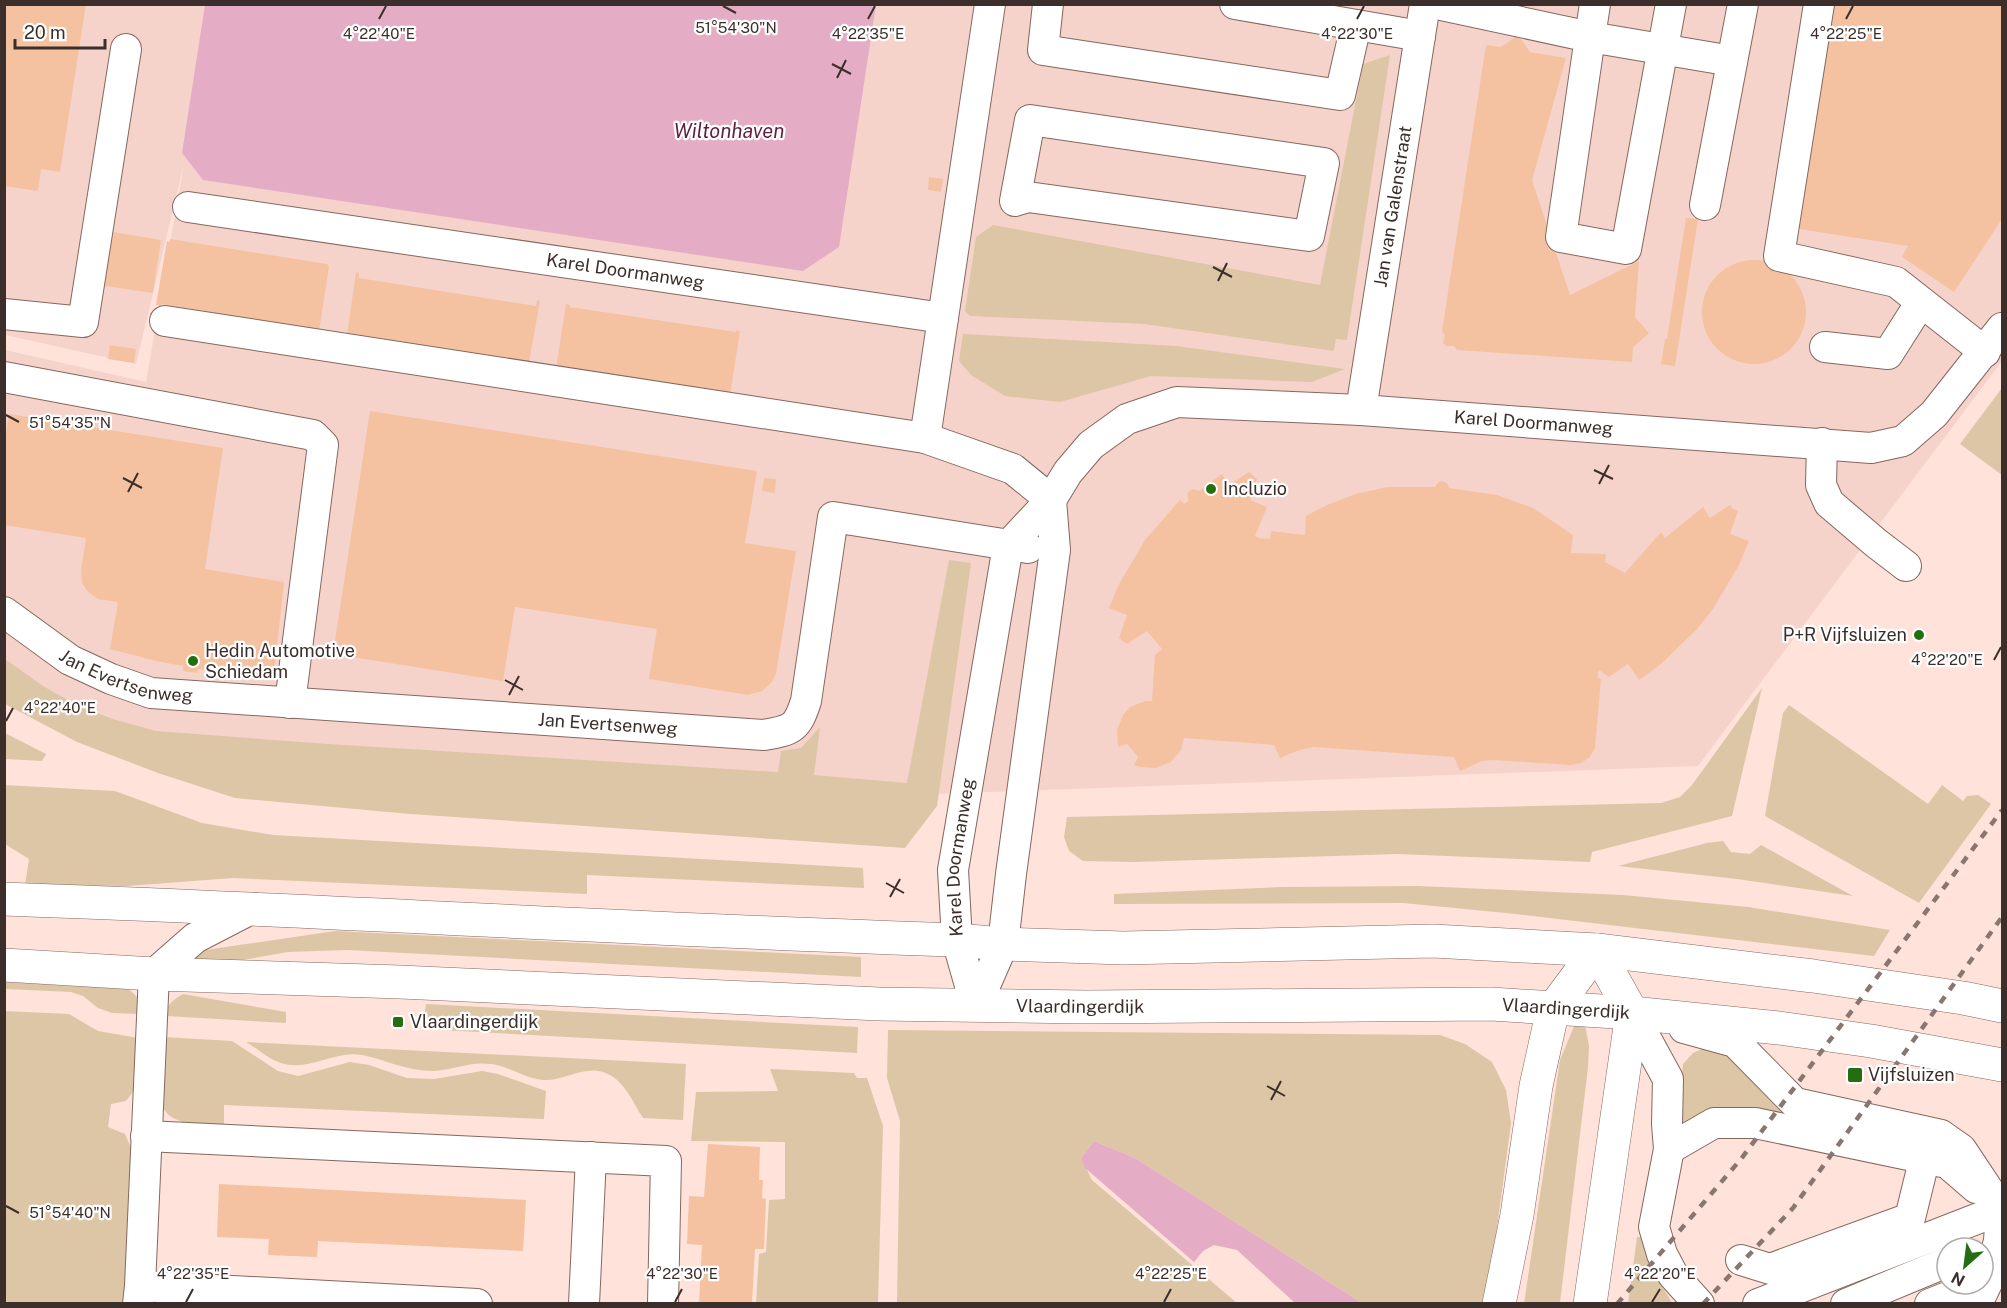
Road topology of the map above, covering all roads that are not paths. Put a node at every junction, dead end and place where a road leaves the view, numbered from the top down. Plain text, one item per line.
1 (990, 4) edge
2 (1048, 4) edge
3 (1235, 4) edge
4 (1425, 4) edge
5 (1437, 4) edge
6 (1595, 4) edge
7 (1671, 4) edge
8 (1743, 4) edge
9 (1819, 4) edge
10 (1356, 25) junction
11 (1420, 36) junction
12 (1590, 37) junction
13 (126, 49) dead end
14 (1662, 49) junction
15 (1732, 61) junction
16 (1015, 201) joint
17 (1705, 205) dead end
18 (188, 207) dead end
19 (1922, 302) junction
20 (4, 314) edge
21 (943, 318) junction
22 (165, 321) dead end
23 (2002, 328) edge
24 (1825, 347) dead end
25 (1985, 352) junction
26 (4, 377) edge
27 (1361, 410) junction
28 (926, 438) junction
29 (1822, 443) junction
30 (1051, 500) junction
31 (1008, 546) junction
32 (1055, 550) junction
33 (1906, 566) dead end
34 (4, 612) edge
35 (290, 703) junction
36 (4, 899) edge
37 (253, 908) junction
38 (957, 940) junction
39 (1003, 944) junction
40 (1597, 950) junction
41 (4, 964) edge
42 (154, 974) junction
43 (976, 1006) junction
44 (2002, 1006) edge
45 (1553, 1009) junction
46 (1632, 1013) junction
47 (2002, 1065) edge
48 (146, 1136) junction
49 (1669, 1149) junction
50 (591, 1157) junction
51 (1923, 1165) dead end
52 (2002, 1209) edge
53 (1993, 1236) edge
54 (1741, 1260) dead end
55 (1935, 1267) edge
56 (139, 1295) edge
57 (1956, 1296) edge
58 (410, 1301) edge
59 (477, 1304) edge
60 (584, 1304) edge
61 (663, 1304) edge
62 (1499, 1304) edge
63 (1590, 1304) edge
64 (1699, 1304) edge
65 (1758, 1304) edge
66 (1846, 1304) edge
67 (1930, 1304) edge

1 - 21 street
2 - 10 street
3 - 10 street
4 - 11 street, Jan van Galenstraat
5 - 12 street
6 - 12 street
7 - 14 street
8 - 15 street
9 - 19 street
10 - 11 street
11 - 27 street, Jan van Galenstraat
12 - 14 street
12 - 14 street
13 - 20 street
14 - 15 street
15 - 17 street
16 - 16 street
18 - 21 street, Karel Doormanweg
19 - 24 street
19 - 25 street
21 - 28 street
22 - 28 street
23 - 25 street, Karel Doormanweg
25 - 29 street, Karel Doormanweg
26 - 35 street
27 - 29 street, Karel Doormanweg
27 - 30 street, Karel Doormanweg
28 - 30 street
29 - 33 street
30 - 31 street, Karel Doormanweg
30 - 32 street
31 - 32 street, Jan Evertsenweg
31 - 35 street, Jan Evertsenweg
31 - 38 street, Karel Doormanweg
32 - 39 street
34 - 35 street, Jan Evertsenweg
36 - 37 main road
37 - 38 main road
37 - 42 street
38 - 39 main road
38 - 43 street, Karel Doormanweg
39 - 40 main road
39 - 43 street
40 - 44 main road
40 - 45 main road
40 - 46 main road
41 - 42 main road, Vlaardingerdijk
42 - 43 main road, Vlaardingerdijk
42 - 48 street
43 - 45 main road, Vlaardingerdijk
45 - 46 main road, Vlaardingerdijk
45 - 62 main road
46 - 47 main road, Vlaardingerdijk
46 - 49 street
46 - 52 street
46 - 63 main road
48 - 50 street
48 - 56 street
49 - 52 street
49 - 64 street
50 - 60 street
50 - 61 street
51 - 54 street
52 - 53 street
52 - 65 street
55 - 66 street
56 - 58 street
57 - 67 street
58 - 59 street

